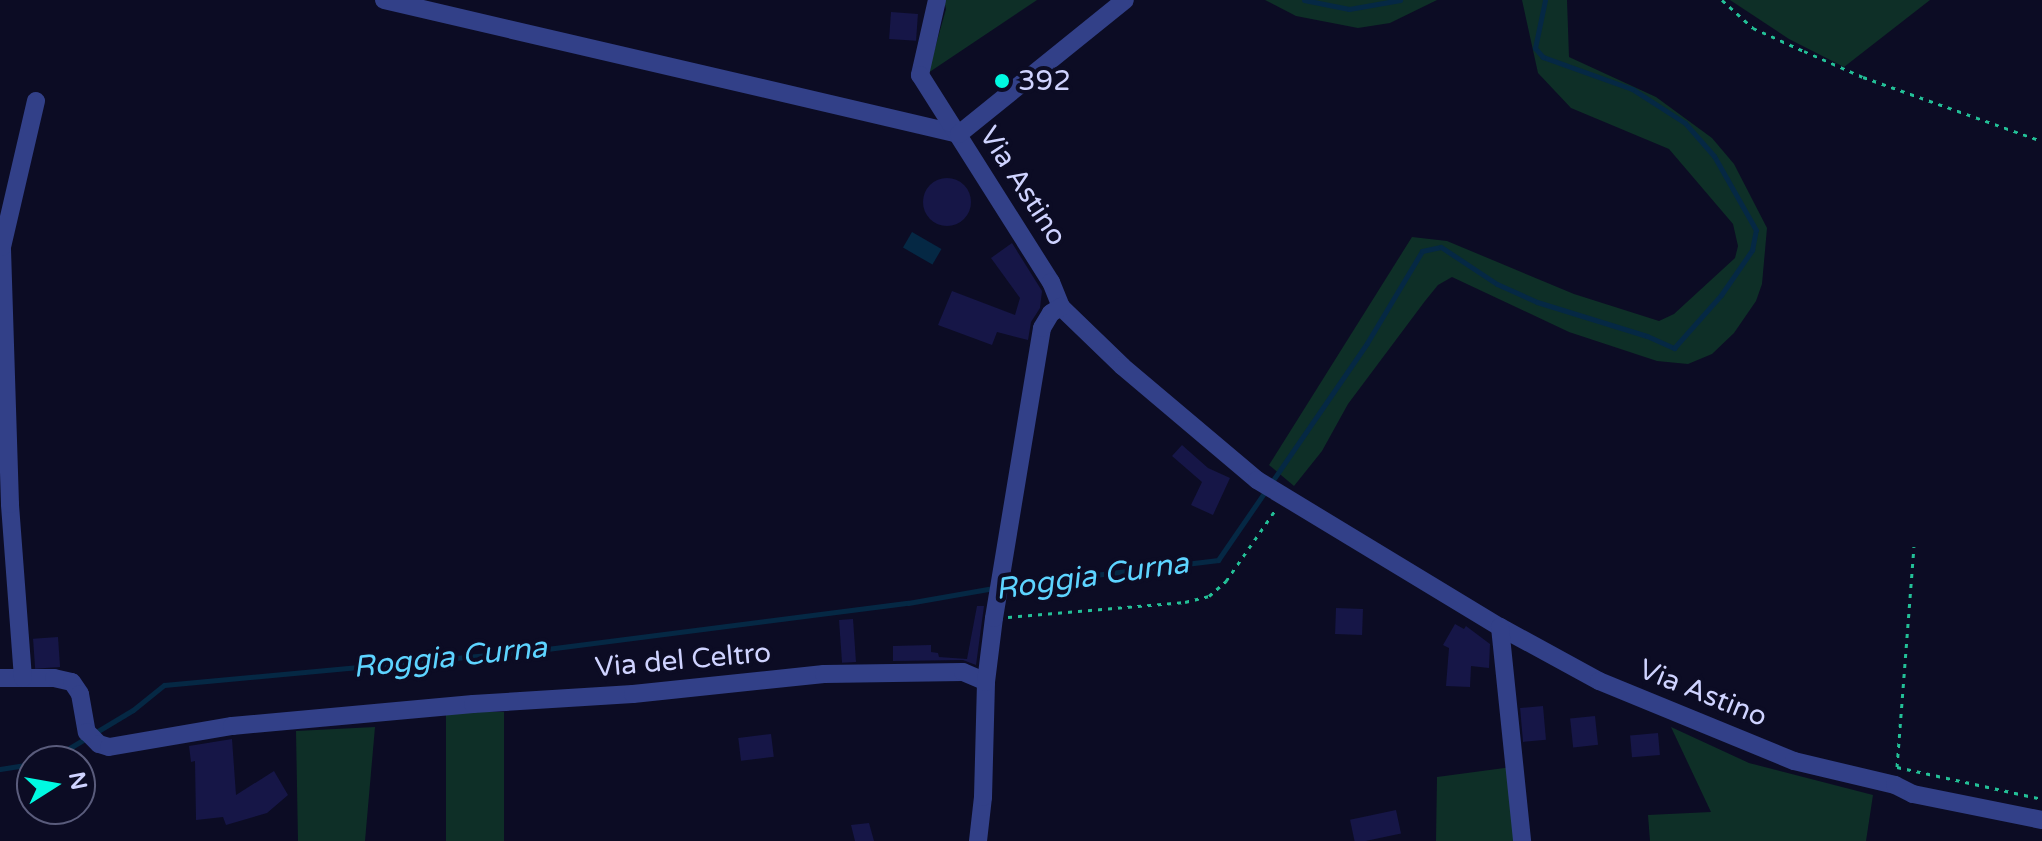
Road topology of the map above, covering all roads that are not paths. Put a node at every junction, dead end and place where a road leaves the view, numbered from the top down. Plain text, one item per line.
1 (384, 0) edge
2 (937, 0) edge
3 (1125, 0) edge
4 (36, 101) dead end
5 (959, 134) junction
6 (5, 209) edge
7 (1061, 307) junction
8 (4, 396) edge
9 (5, 504) edge
10 (1500, 627) junction
11 (0, 678) edge
12 (23, 678) junction
13 (986, 682) junction
14 (2042, 820) edge
15 (978, 841) edge
16 (1522, 841) edge

1 - 5 street, Via Astino
2 - 5 street
3 - 5 street
4 - 6 street
5 - 7 street, Via Astino
6 - 8 street
7 - 10 street, Via Astino
7 - 13 street
8 - 9 street
9 - 12 street
10 - 14 street, Via Astino
10 - 16 street
11 - 12 street, Via del Celtro
12 - 13 street, Via del Celtro
13 - 15 street

